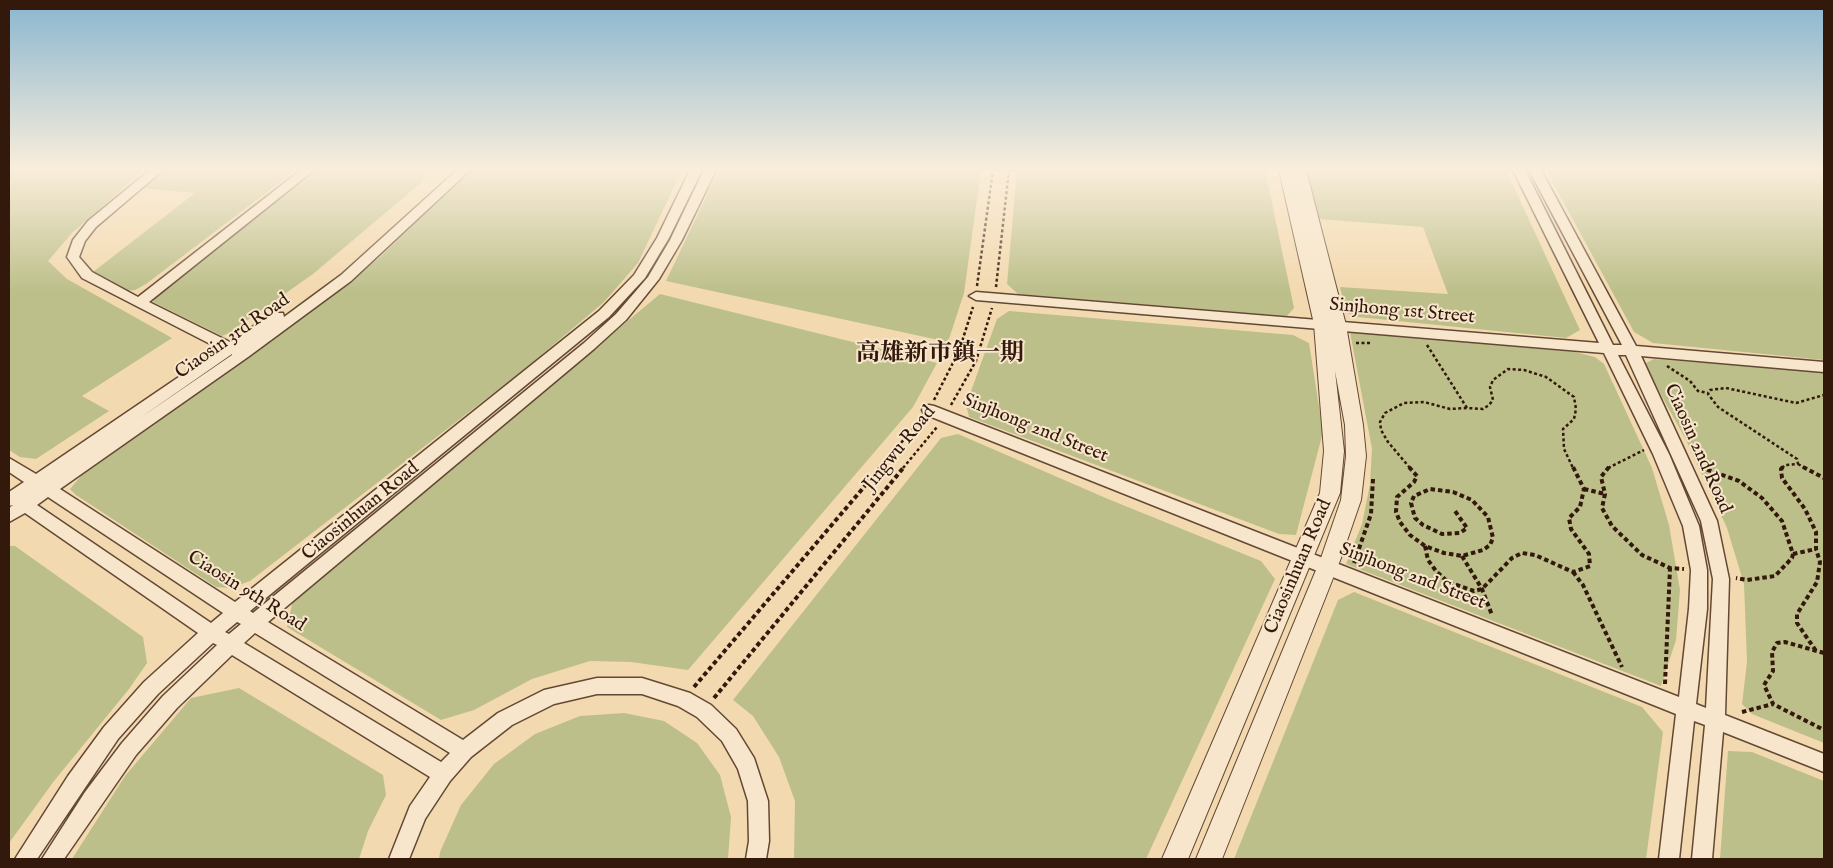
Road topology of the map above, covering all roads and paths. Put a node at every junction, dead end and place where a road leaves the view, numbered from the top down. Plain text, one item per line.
1 (108, 211) edge
2 (256, 211) edge
3 (409, 211) edge
4 (420, 211) edge
5 (676, 211) edge
6 (690, 211) edge
7 (988, 211) edge
8 (1005, 211) edge
9 (1297, 211) edge
10 (1307, 211) edge
11 (1539, 211) edge
12 (1559, 211) edge
13 (976, 296) junction
14 (995, 298) junction
15 (140, 302) junction
16 (1330, 325) junction
17 (1418, 338) junction
18 (1374, 343) dead end
19 (1427, 345) junction
20 (1437, 346) dead end
21 (1608, 348) junction
22 (1637, 350) junction
23 (238, 351) junction
24 (1358, 352) dead end
25 (1824, 367) edge
26 (1708, 394) junction
27 (1824, 395) edge
28 (1467, 408) junction
29 (929, 410) junction
30 (946, 416) junction
31 (1659, 449) junction
32 (9, 464) edge
33 (1683, 464) junction
34 (1798, 464) junction
35 (1374, 471) dead end
36 (1824, 478) edge
37 (42, 485) junction
38 (1584, 489) junction
39 (1605, 494) junction
40 (14, 499) edge
41 (1455, 511) dead end
42 (9, 516) edge
43 (1424, 546) junction
44 (1816, 549) junction
45 (1793, 554) junction
46 (1462, 556) junction
47 (1304, 557) junction
48 (1327, 567) junction
49 (1362, 568) dead end
50 (1670, 568) junction
51 (1699, 570) junction
52 (1573, 572) junction
53 (1721, 576) junction
54 (1482, 589) junction
55 (236, 612) junction
56 (1486, 618) dead end
57 (254, 623) junction
58 (212, 633) junction
59 (230, 644) junction
60 (1816, 651) junction
61 (1824, 653) edge
62 (1614, 666) dead end
63 (1658, 681) dead end
64 (694, 687) dead end
65 (714, 699) dead end
66 (1773, 704) junction
67 (1687, 709) junction
68 (1716, 720) junction
69 (1824, 730) edge
70 (464, 751) junction
71 (1824, 762) edge
72 (443, 774) junction
73 (26, 859) edge
74 (52, 859) edge
75 (399, 859) edge
76 (756, 859) edge
77 (1175, 859) edge
78 (1209, 859) edge
79 (1669, 859) edge
80 (1702, 859) edge

1 - 15 street
2 - 15 street
3 - 23 street, Ciaosin 3rd Road
4 - 23 street, Ciaosin 3rd Road
5 - 55 street, Ciaosinhuan Road
6 - 57 street, Ciaosinhuan Road
7 - 13 path, Jingwu Road
8 - 14 path, Jingwu Road
9 - 16 street, Ciaosinhuan Road
10 - 16 street, Ciaosinhuan Road
11 - 21 street, Ciaosin 2nd Road
12 - 22 street, Ciaosin 2nd Road
13 - 14 street, Sinjhong 1st Street
13 - 29 path, Jingwu Road
14 - 16 street, Sinjhong 1st Street
14 - 30 path, Jingwu Road
15 - 23 street
16 - 17 street, Sinjhong 1st Street
16 - 47 street, Ciaosinhuan Road
16 - 48 street, Ciaosinhuan Road
17 - 19 path
17 - 19 path
17 - 21 street, Sinjhong 1st Street
18 - 24 path
19 - 20 path
19 - 28 path
21 - 22 street, Sinjhong 1st Street
21 - 31 street, Ciaosin 2nd Road
22 - 25 street, Sinjhong 1st Street
22 - 26 path
22 - 33 street, Ciaosin 2nd Road
23 - 37 street, Ciaosin 3rd Road
26 - 27 path
26 - 34 path
28 - 38 path
28 - 43 path
29 - 30 street, Sinjhong 2nd Street
29 - 64 path, Jingwu Road
30 - 47 street, Sinjhong 2nd Street
30 - 65 path, Jingwu Road
31 - 39 path
31 - 51 street, Ciaosin 2nd Road
32 - 37 street, Ciaosin 9th Road
33 - 45 path
33 - 53 street, Ciaosin 2nd Road
34 - 36 path
34 - 44 path
35 - 49 path
37 - 40 street, Ciaosin 3rd Road
37 - 55 street, Ciaosin 9th Road
38 - 39 path
38 - 52 path
39 - 50 path
40 - 42 street, Ciaosin 3rd Road
40 - 58 street
41 - 46 path
43 - 46 path
43 - 54 path
44 - 45 path
44 - 60 path
45 - 53 path
46 - 54 path
47 - 48 street, Sinjhong 2nd Street
47 - 77 street, Ciaosinhuan Road
48 - 67 street, Sinjhong 2nd Street
48 - 78 street, Ciaosinhuan Road
50 - 51 path
50 - 63 path
51 - 67 street, Ciaosin 2nd Road
52 - 54 path
52 - 62 path
53 - 68 street, Ciaosin 2nd Road
54 - 56 path
55 - 57 street, Ciaosin 9th Road
55 - 58 street, Ciaosinhuan Road
57 - 59 street, Ciaosinhuan Road
57 - 70 street, Ciaosin 9th Road
58 - 59 street
58 - 73 street, Ciaosinhuan Road
59 - 72 street
59 - 74 street, Ciaosinhuan Road
60 - 61 path
60 - 66 path
66 - 68 path
66 - 69 path
67 - 68 street, Sinjhong 2nd Street
67 - 79 street, Ciaosin 2nd Road
68 - 71 street, Sinjhong 2nd Street
68 - 80 street, Ciaosin 2nd Road
70 - 72 street
70 - 76 street
72 - 75 street

